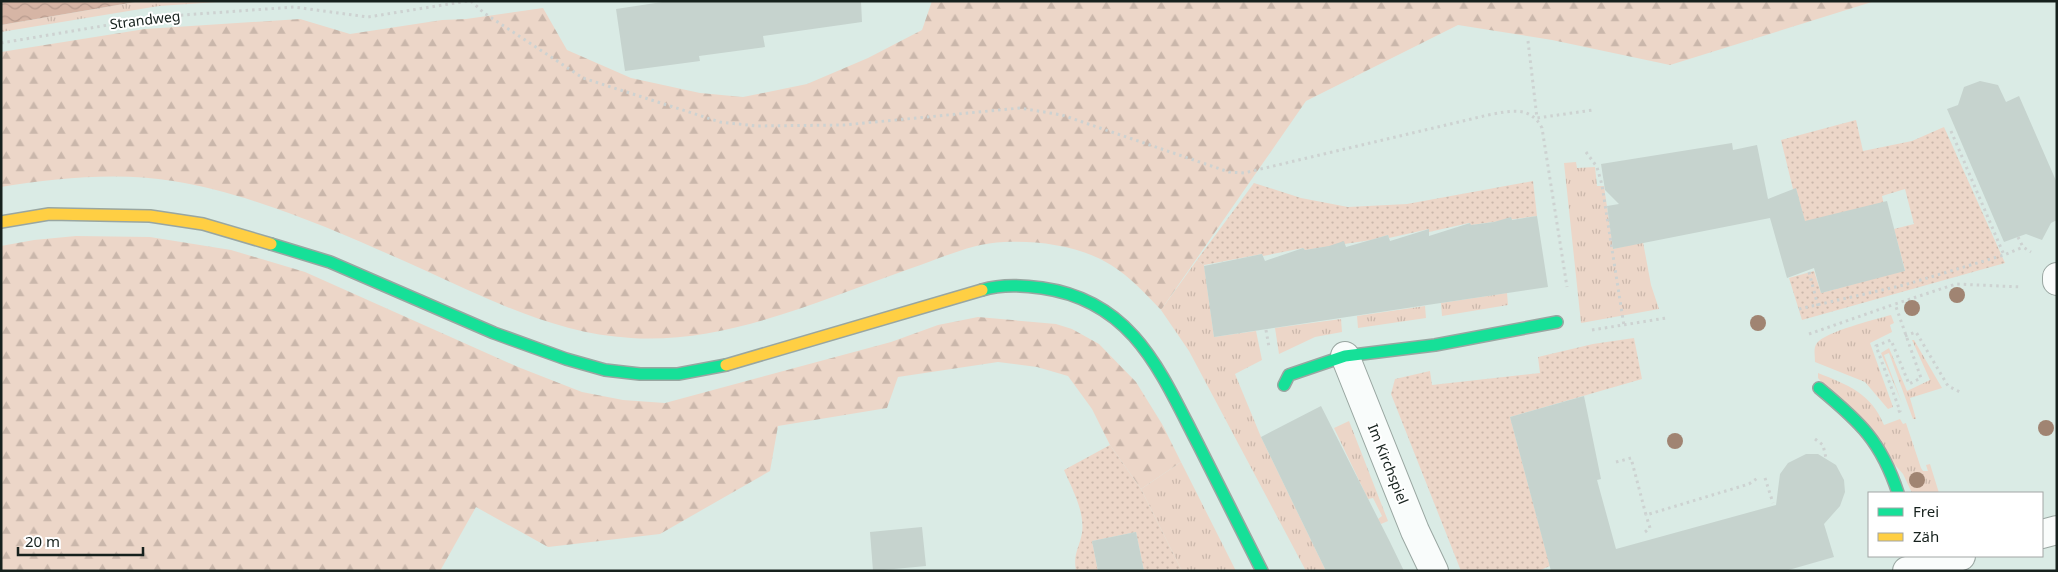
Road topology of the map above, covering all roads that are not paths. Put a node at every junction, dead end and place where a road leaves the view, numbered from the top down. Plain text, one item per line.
1 (1, 222) edge
2 (1557, 322) road end
3 (1345, 356) junction
4 (1284, 385) dead end
5 (1819, 388) dead end
6 (1898, 492) edge
7 (2057, 530) edge
8 (2043, 534) edge
9 (1956, 557) edge
10 (1914, 565) edge
11 (1262, 571) edge
12 (1434, 571) edge

1 - 11 main road
2 - 3 main road
3 - 4 main road
3 - 12 street, Im Kirchspiel
5 - 6 main road
7 - 8 street
9 - 10 street

